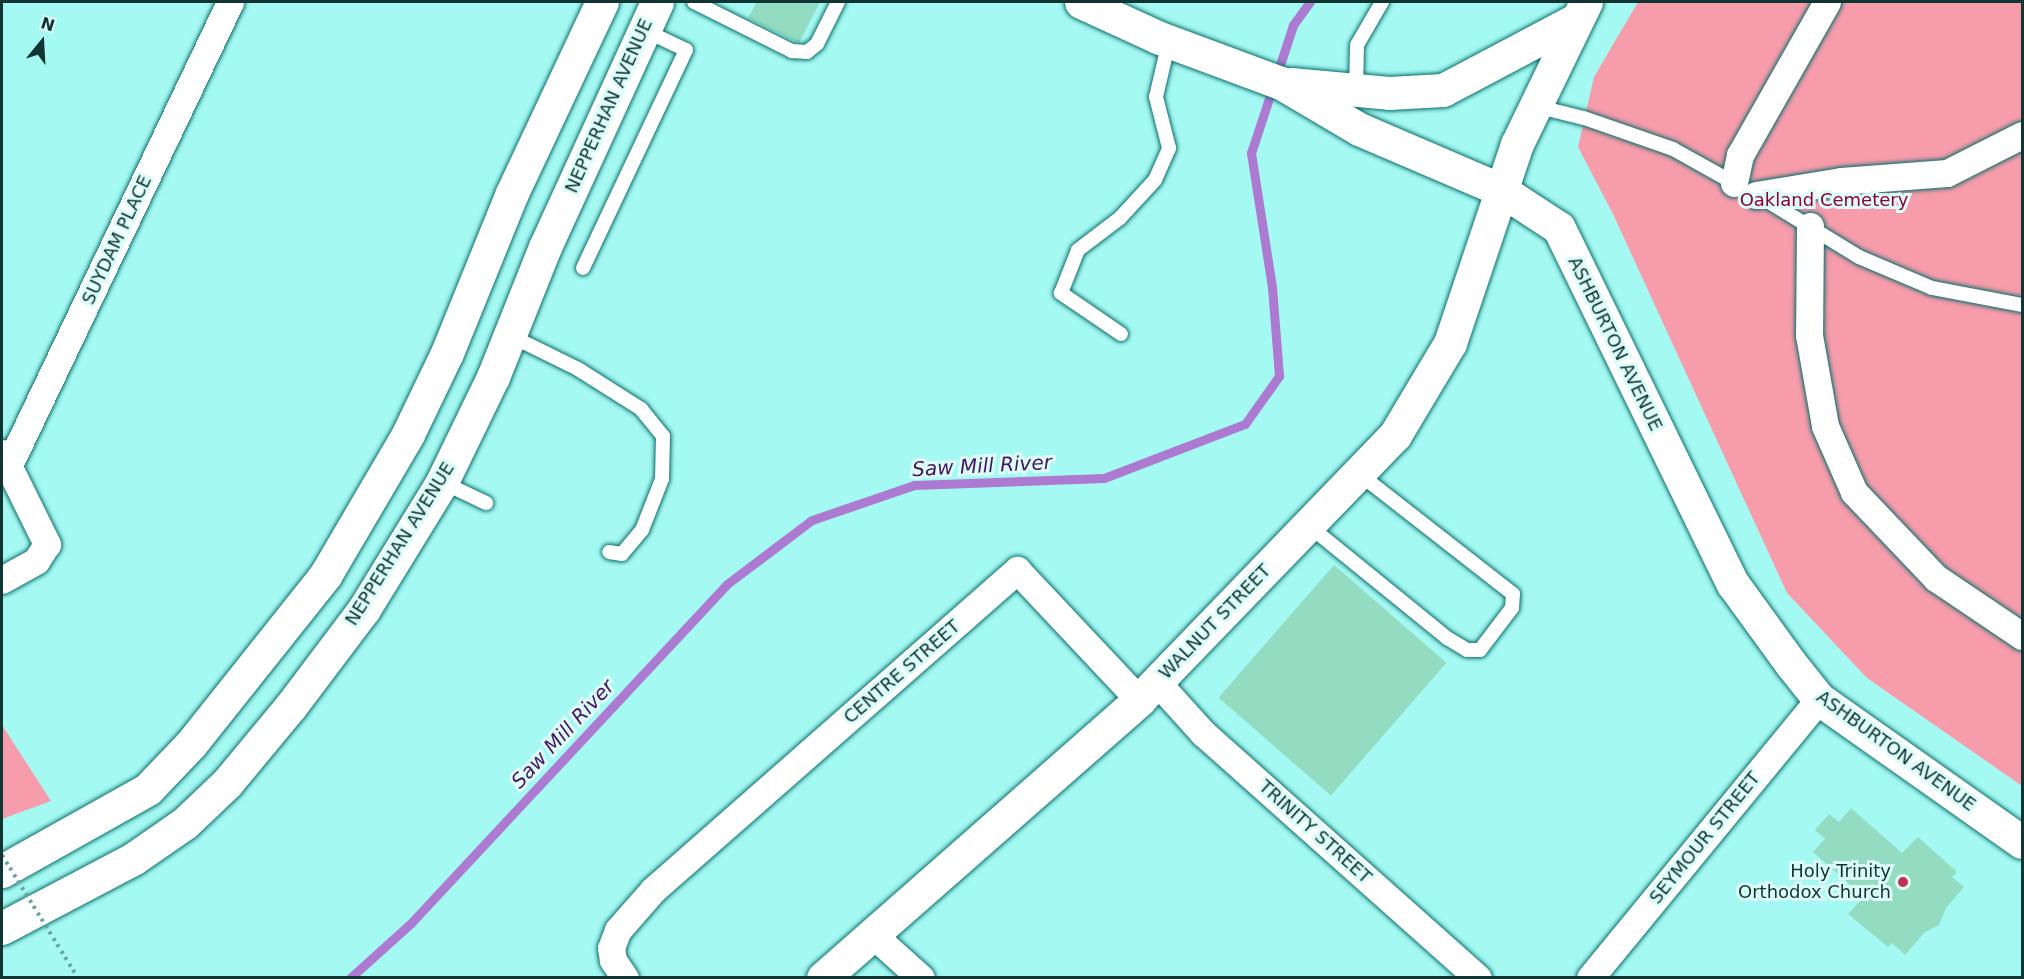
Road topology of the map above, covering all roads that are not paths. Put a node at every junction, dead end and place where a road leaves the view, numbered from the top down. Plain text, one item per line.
1 (230, 2) edge
2 (602, 2) edge
3 (694, 2) edge
4 (728, 2) edge
5 (838, 2) edge
6 (1382, 2) edge
7 (1827, 2) edge
8 (1100, 6) edge
9 (1578, 8) edge
10 (722, 15) junction
11 (650, 16) edge
12 (1169, 41) junction
13 (1281, 83) junction
14 (1356, 90) junction
15 (1535, 106) junction
16 (2022, 135) edge
17 (1745, 189) junction
18 (1502, 190) junction
19 (1810, 226) junction
20 (583, 268) dead end
21 (2022, 305) edge
22 (1121, 334) dead end
23 (510, 335) junction
24 (5, 459) edge
25 (1358, 473) junction
26 (442, 482) junction
27 (486, 502) dead end
28 (1308, 525) junction
29 (609, 552) dead end
30 (2, 580) edge
31 (2022, 636) edge
32 (1148, 691) junction
33 (1819, 699) junction
34 (2022, 842) edge
35 (2, 871) edge
36 (2, 928) edge
37 (872, 933) junction
38 (625, 978) edge
39 (824, 978) edge
40 (921, 978) edge
41 (1478, 978) edge
42 (1590, 978) edge

1 - 24 street, SUYDAM PLACE
2 - 35 main road
3 - 10 lane
4 - 10 lane
5 - 10 lane
6 - 14 lane
7 - 17 street
8 - 12 main road, ASHBURTON AVENUE
9 - 14 main road
9 - 15 main road, WALNUT STREET
11 - 20 lane
11 - 23 main road, NEPPERHAN AVENUE
12 - 13 main road, ASHBURTON AVENUE
12 - 22 lane
13 - 14 main road
13 - 18 main road, ASHBURTON AVENUE
15 - 17 lane
15 - 18 main road, WALNUT STREET
16 - 17 street
17 - 19 lane
18 - 25 main road, WALNUT STREET
18 - 33 main road, ASHBURTON AVENUE
19 - 21 lane
19 - 31 street
23 - 26 main road, NEPPERHAN AVENUE
23 - 29 lane
24 - 30 street
25 - 28 main road, WALNUT STREET
25 - 28 lane
26 - 27 lane
26 - 36 main road, NEPPERHAN AVENUE
28 - 32 main road, WALNUT STREET
32 - 37 main road, WALNUT STREET
32 - 38 street, CENTRE STREET
32 - 41 street, TRINITY STREET
33 - 34 main road, ASHBURTON AVENUE
33 - 42 street, SEYMOUR STREET
37 - 39 main road, WALNUT STREET
37 - 40 street

